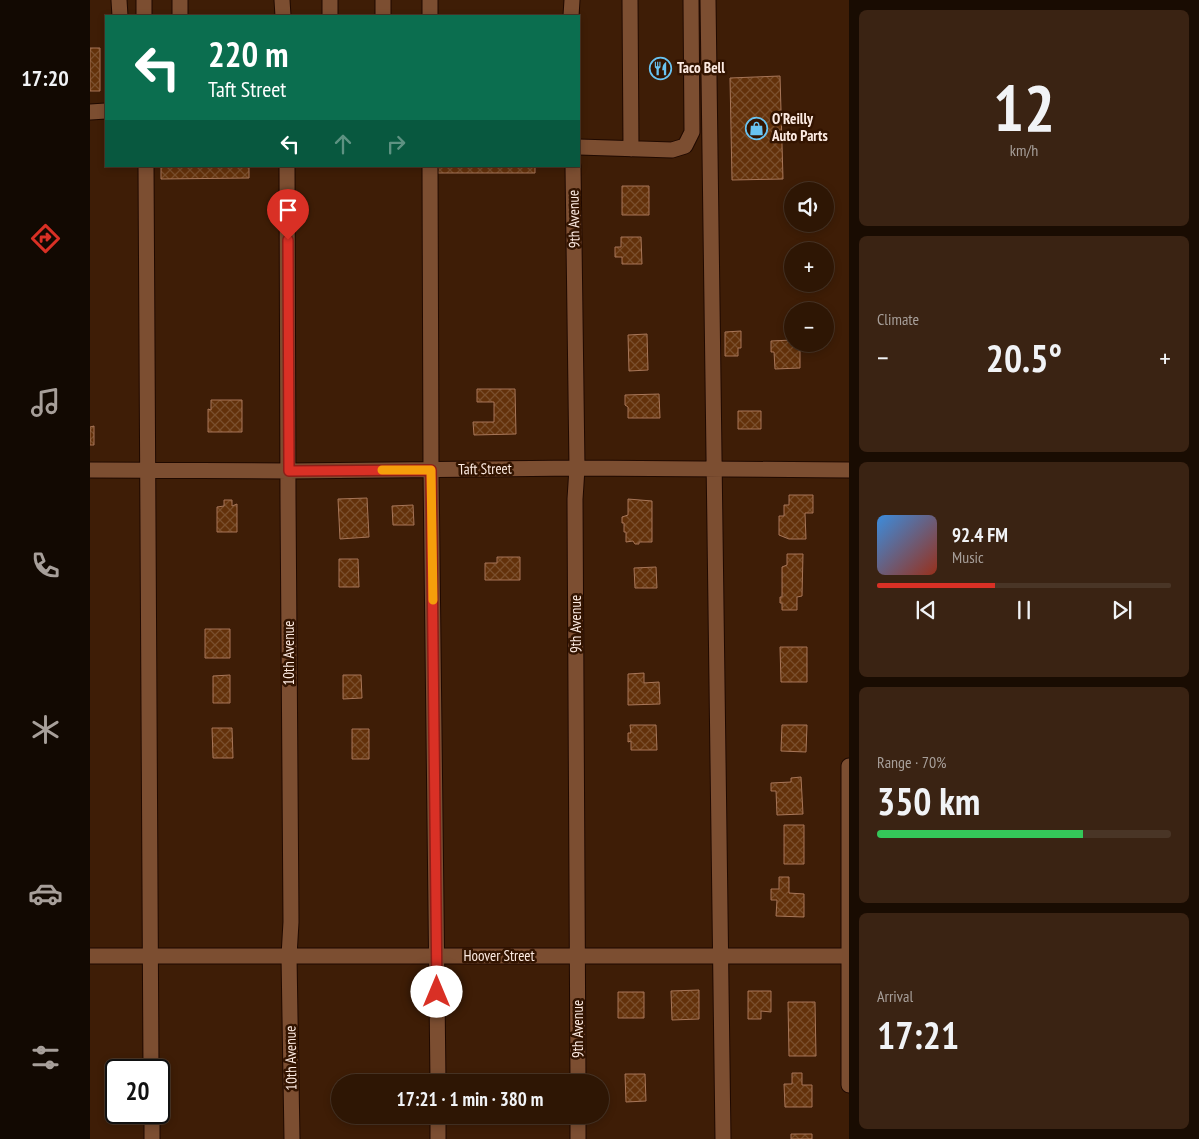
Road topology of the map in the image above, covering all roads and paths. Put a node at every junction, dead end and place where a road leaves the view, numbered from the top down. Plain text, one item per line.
1 (119, 0) edge
2 (144, 0) edge
3 (180, 0) edge
4 (282, 0) edge
5 (330, 0) edge
6 (382, 0) edge
7 (430, 0) edge
8 (572, 0) edge
9 (630, 0) edge
10 (691, 0) edge
11 (708, 0) edge
12 (120, 15) edge
13 (144, 15) edge
14 (180, 15) edge
15 (283, 15) edge
16 (330, 15) edge
17 (383, 15) edge
18 (430, 15) edge
19 (571, 15) edge
20 (105, 111) edge
21 (90, 112) edge
22 (580, 147) edge
23 (631, 149) junction
24 (146, 167) edge
25 (287, 167) edge
26 (430, 167) edge
27 (573, 167) edge
28 (577, 468) junction
29 (714, 469) junction
30 (90, 470) edge
31 (149, 470) junction
32 (431, 470) junction
33 (849, 470) edge
34 (289, 471) junction
35 (849, 766) edge
36 (90, 956) edge
37 (289, 956) junction
38 (437, 956) junction
39 (577, 956) junction
40 (720, 956) junction
41 (849, 956) edge
42 (150, 957) junction
43 (151, 1059) edge
44 (438, 1074) edge
45 (578, 1074) edge
46 (849, 1085) edge
47 (152, 1124) edge
48 (438, 1124) edge
49 (578, 1124) edge
50 (152, 1139) edge
51 (292, 1139) edge
52 (438, 1139) edge
53 (578, 1139) edge
54 (723, 1139) edge

1 - 12 street
2 - 13 street
3 - 14 street
4 - 15 street
5 - 16 street
6 - 17 street
7 - 18 street
8 - 19 street
9 - 23 street
10 - 23 street
11 - 29 street
20 - 21 street
22 - 23 street
24 - 31 street
25 - 34 street, 10th Avenue
26 - 32 street
27 - 28 street, 9th Avenue
28 - 29 street, Taft Street
28 - 32 street, Taft Street
28 - 39 street, 9th Avenue
29 - 33 street, Taft Street
29 - 40 street
30 - 31 street, Taft Street
31 - 34 street, Taft Street
31 - 42 street
32 - 34 street, Taft Street
32 - 38 street
34 - 37 street, 10th Avenue
35 - 41 street
36 - 42 street, Hoover Street
37 - 38 street, Hoover Street
37 - 42 street, Hoover Street
37 - 51 street, 10th Avenue
38 - 39 street, Hoover Street
38 - 44 street
39 - 40 street, Hoover Street
39 - 45 street, 9th Avenue
40 - 41 street, Hoover Street
40 - 54 street
41 - 46 street
42 - 43 street
47 - 50 street
48 - 52 street
49 - 53 street

